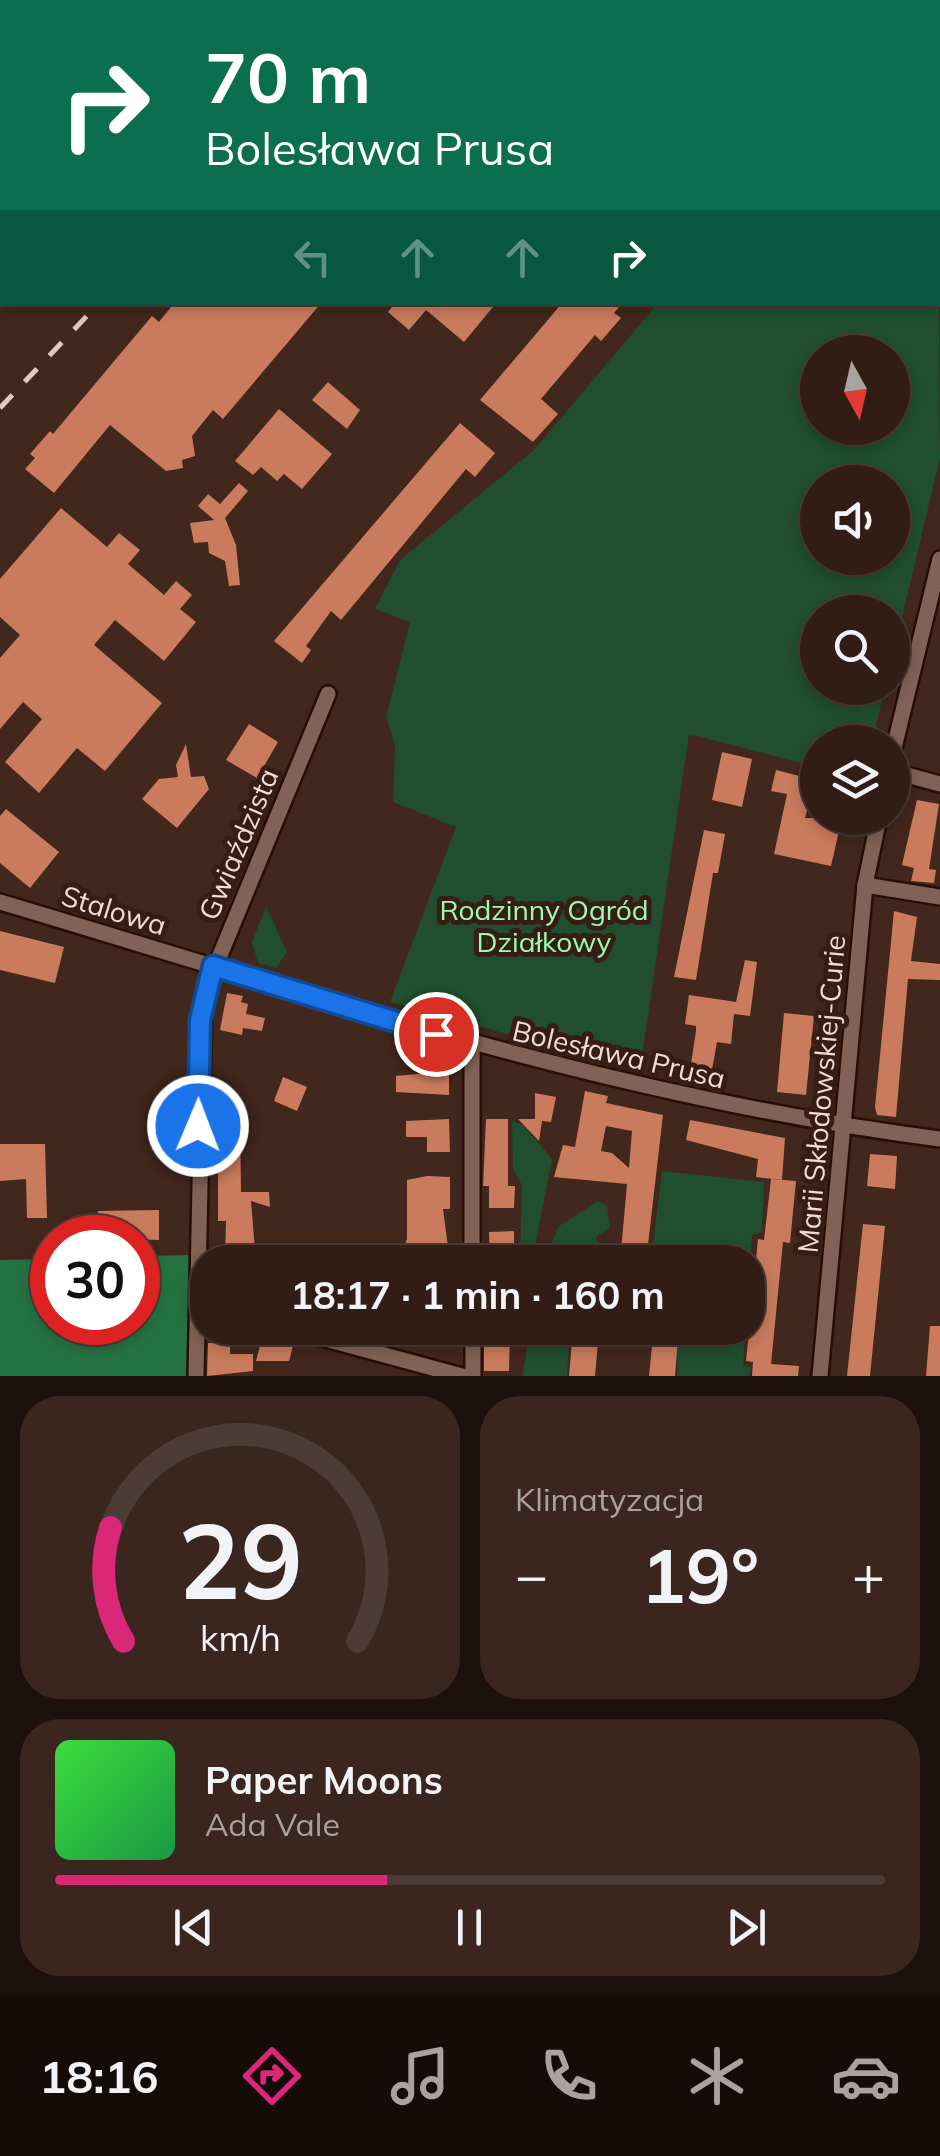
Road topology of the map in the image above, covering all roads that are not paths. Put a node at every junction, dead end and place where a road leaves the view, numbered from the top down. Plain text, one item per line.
1 (940, 558) edge
2 (328, 694) dead end
3 (900, 725) edge
4 (910, 776) edge
5 (940, 784) edge
6 (875, 835) edge
7 (865, 885) junction
8 (940, 897) edge
9 (0, 902) edge
10 (213, 966) junction
11 (472, 1045) junction
12 (844, 1126) junction
13 (940, 1138) edge
14 (201, 1245) edge
15 (472, 1245) edge
16 (198, 1345) edge
17 (347, 1345) edge
18 (473, 1345) edge
19 (196, 1376) edge
20 (462, 1376) edge
21 (473, 1376) edge
22 (820, 1376) edge

1 - 3 street
2 - 10 street, Gwiaździsta
4 - 5 street
6 - 7 street, Marii Skłodowskiej-Curie
7 - 8 street
7 - 12 street, Marii Skłodowskiej-Curie
9 - 10 street, Stalowa
10 - 11 street, Bolesława Prusa
10 - 14 street, Gwiaździsta
11 - 12 street, Bolesława Prusa
11 - 15 street
12 - 13 street, Bolesława Prusa
12 - 22 street, Marii Skłodowskiej-Curie
16 - 19 street, Gwiaździsta
17 - 20 street
18 - 21 street

